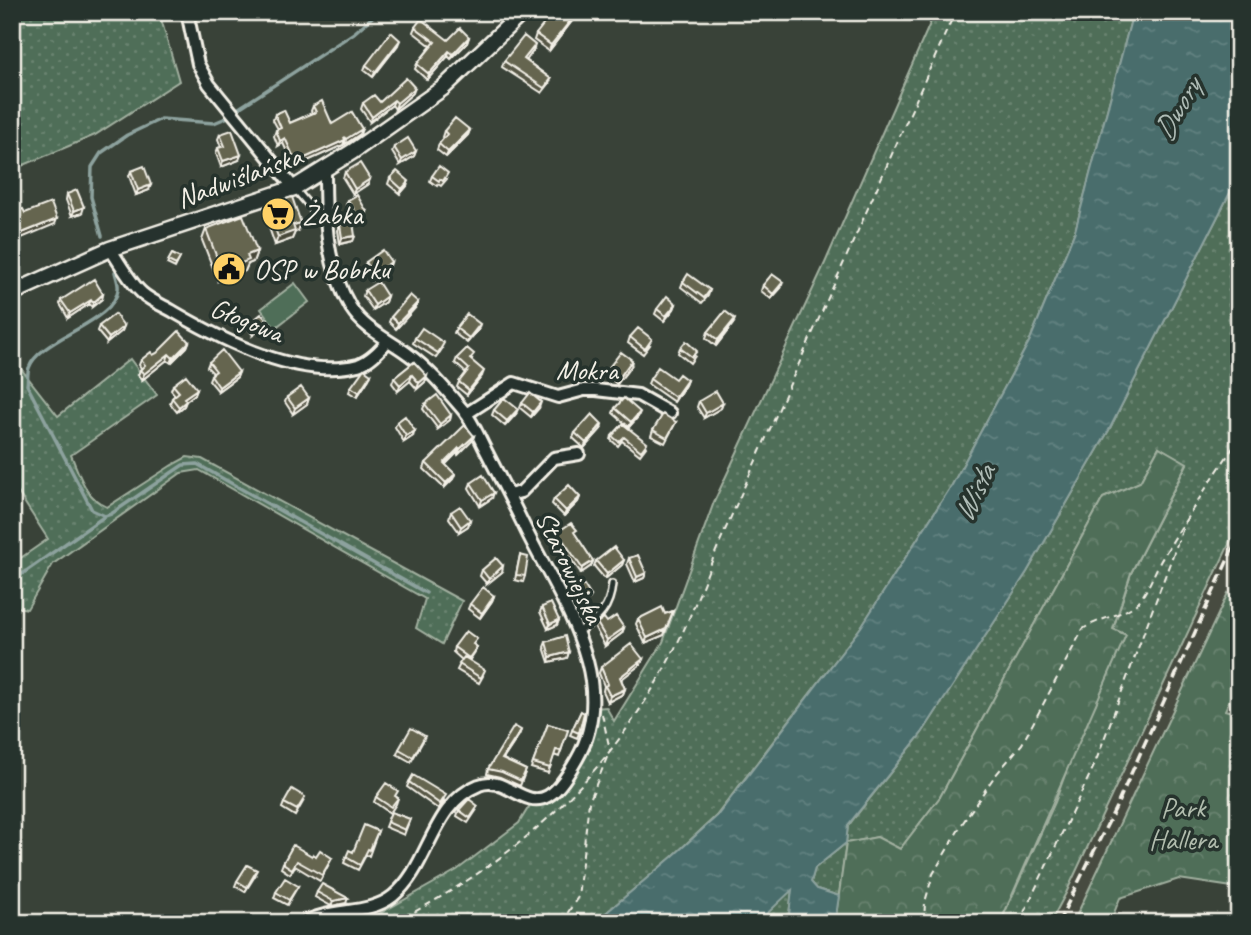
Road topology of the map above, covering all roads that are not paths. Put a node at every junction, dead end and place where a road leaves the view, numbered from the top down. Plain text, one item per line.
1 (187, 12) edge
2 (523, 12) edge
3 (325, 170) junction
4 (293, 188) junction
5 (324, 224) junction
6 (110, 249) junction
7 (12, 293) edge
8 (387, 342) junction
9 (670, 413) dead end
10 (466, 414) junction
11 (579, 454) dead end
12 (509, 495) junction
13 (612, 584) dead end
14 (579, 631) junction
15 (303, 923) edge

1 - 4 street
2 - 3 street, Nadwiślańska
3 - 4 street, Nadwiślańska
3 - 5 street, Starowiejska
4 - 5 lane
4 - 6 street, Nadwiślańska
5 - 8 street, Starowiejska
6 - 7 street, Nadwiślańska
6 - 8 street, Głogowa
8 - 10 street, Starowiejska
9 - 10 street, Mokra
10 - 12 street, Starowiejska
11 - 12 street, Starowiejska
12 - 14 street, Starowiejska
13 - 14 lane
14 - 15 street, Starowiejska

